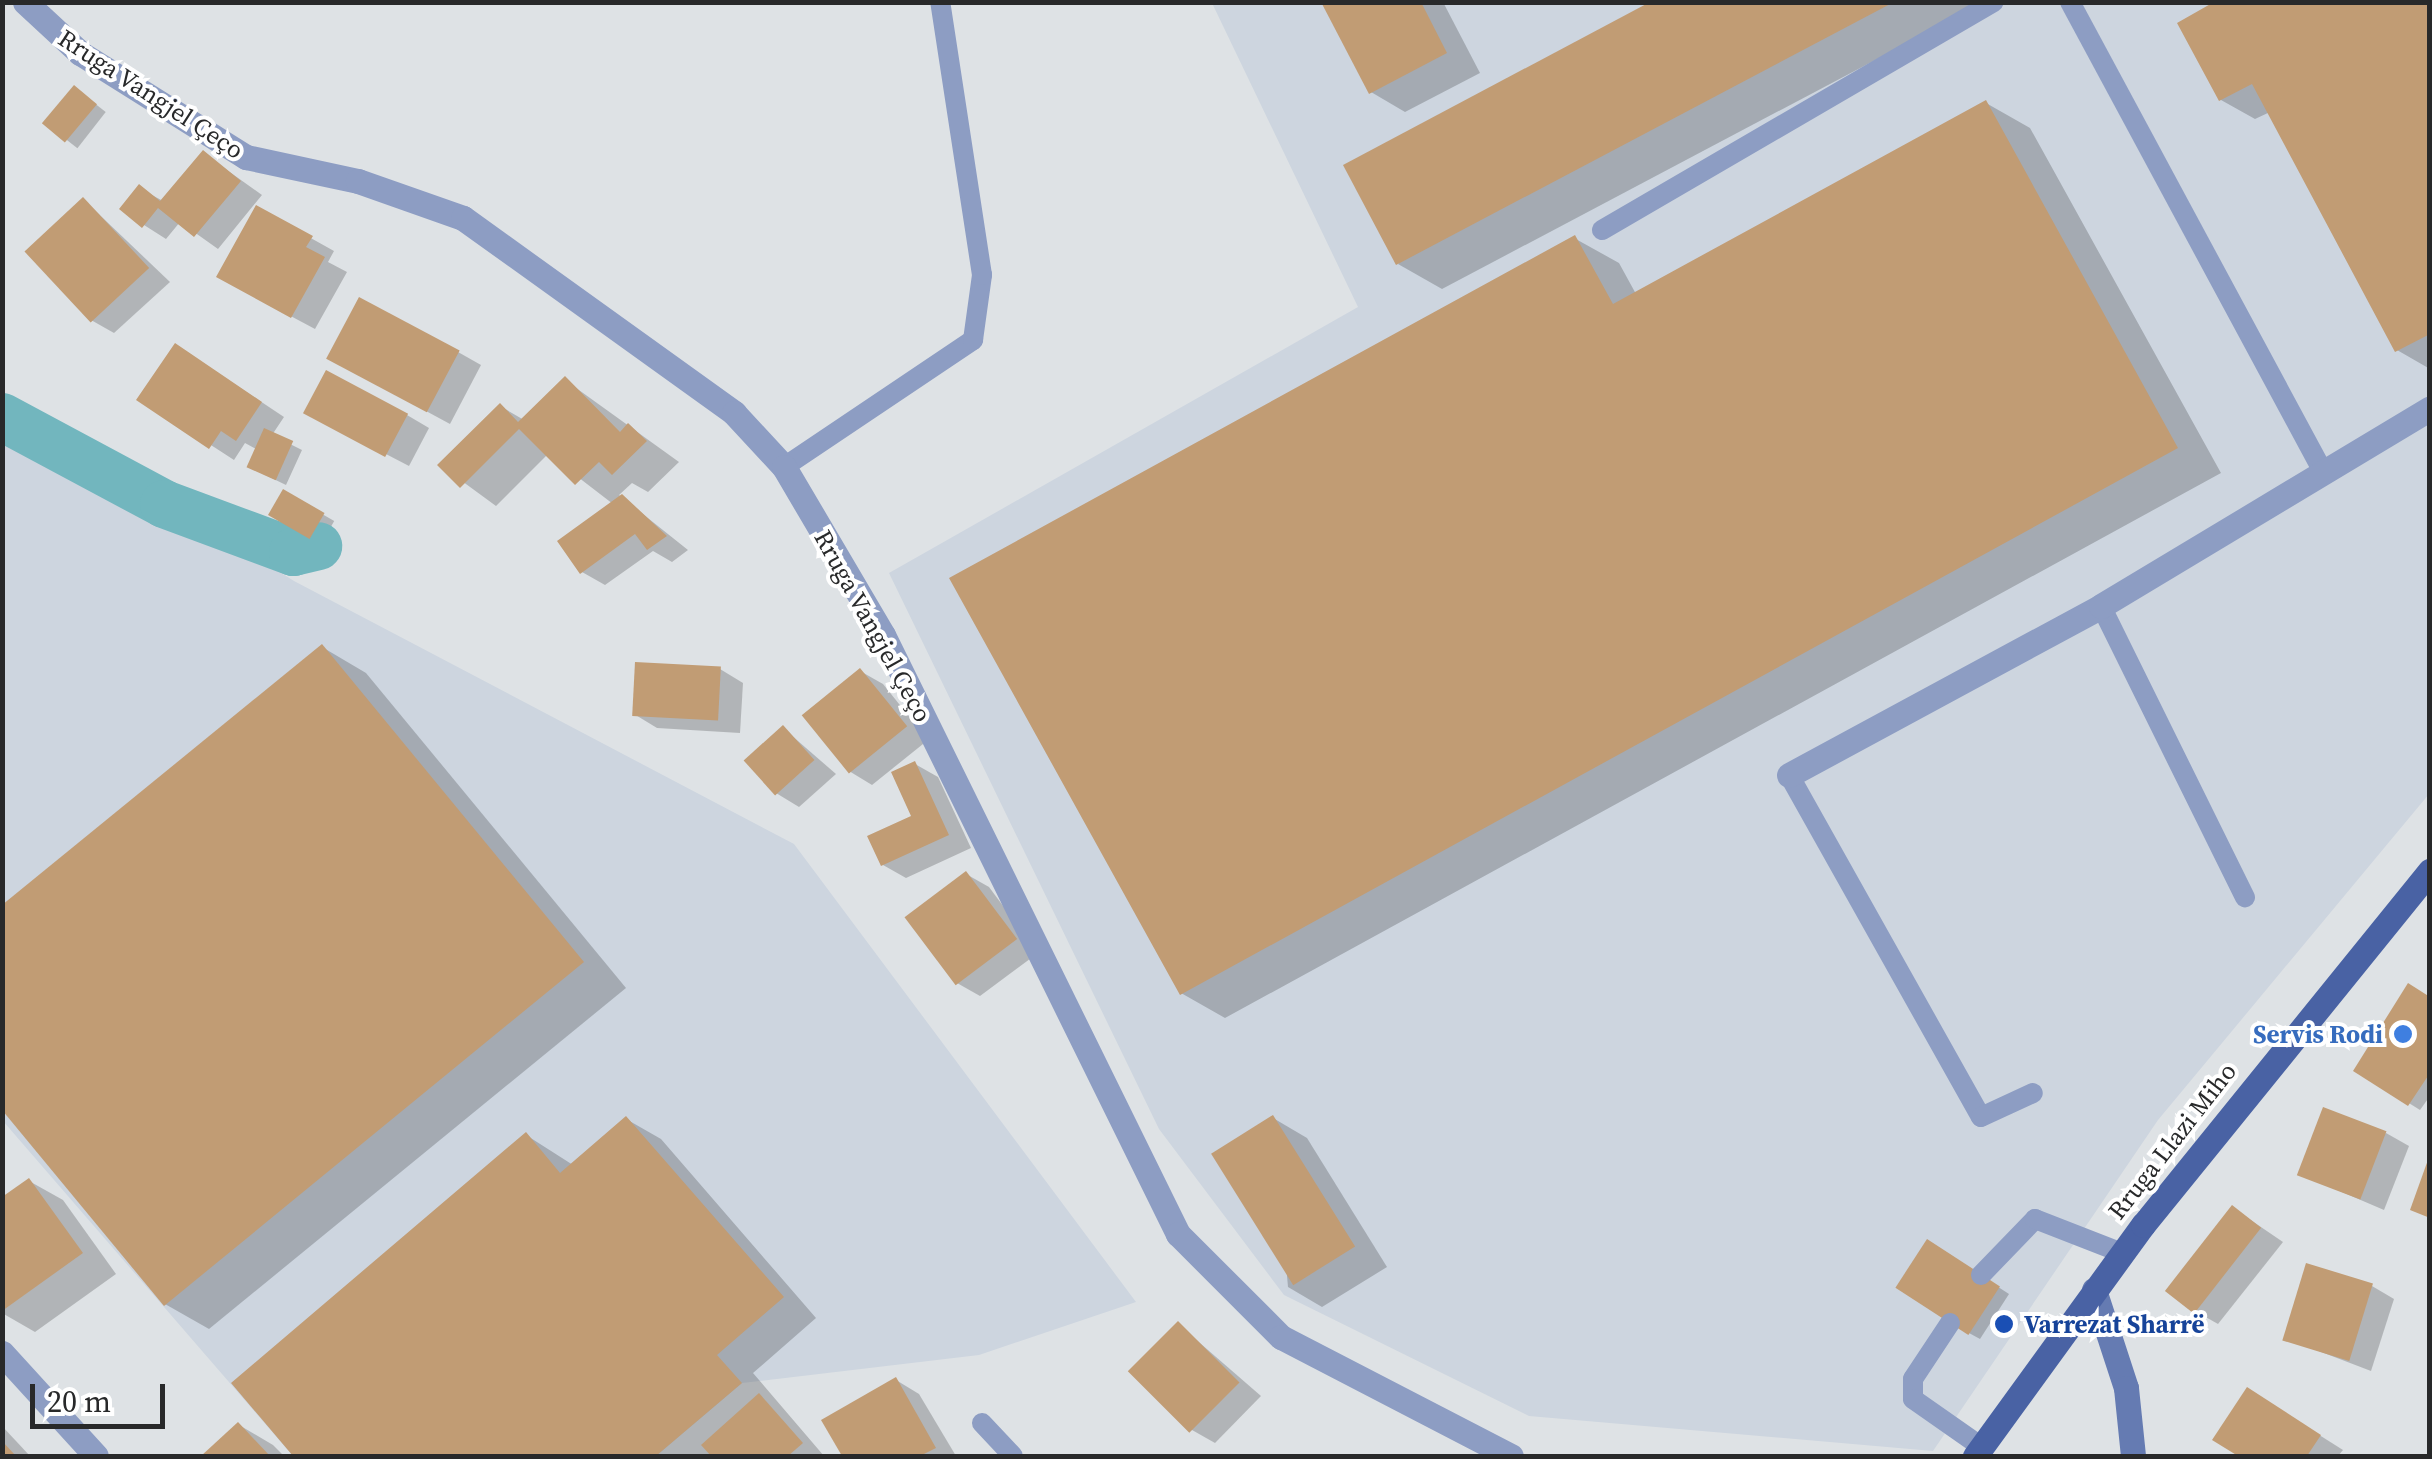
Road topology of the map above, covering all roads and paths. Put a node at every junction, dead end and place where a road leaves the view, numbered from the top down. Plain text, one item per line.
1 (25, 2) edge
2 (940, 2) edge
3 (1994, 2) edge
4 (2070, 2) edge
5 (1602, 230) dead end
6 (2430, 408) edge
7 (784, 467) junction
8 (2321, 468) junction
9 (2100, 606) junction
10 (1789, 775) joint
11 (2430, 871) edge
12 (2246, 896) dead end
13 (2033, 1093) dead end
14 (2122, 1253) junction
15 (1981, 1274) dead end
16 (2094, 1290) junction
17 (1950, 1323) dead end
18 (2, 1353) edge
19 (982, 1424) dead end
20 (1977, 1451) edge
21 (96, 1456) edge
22 (1014, 1456) edge
23 (1502, 1456) edge
24 (1511, 1456) edge
25 (2133, 1456) edge

1 - 7 street, Rruga Vangjel Çeço
2 - 7 lane
3 - 5 lane
4 - 8 lane
6 - 8 street
7 - 23 street, Rruga Vangjel Çeço
8 - 9 street
9 - 10 street
9 - 12 lane
10 - 13 lane
11 - 14 main road, Rruga Llazi Miho
14 - 15 lane
14 - 16 main road, Rruga Llazi Miho
16 - 20 main road, Rruga Llazi Miho
16 - 25 street
17 - 20 lane
18 - 21 street
19 - 22 lane
23 - 24 street, Rruga Vangjel Çeço

